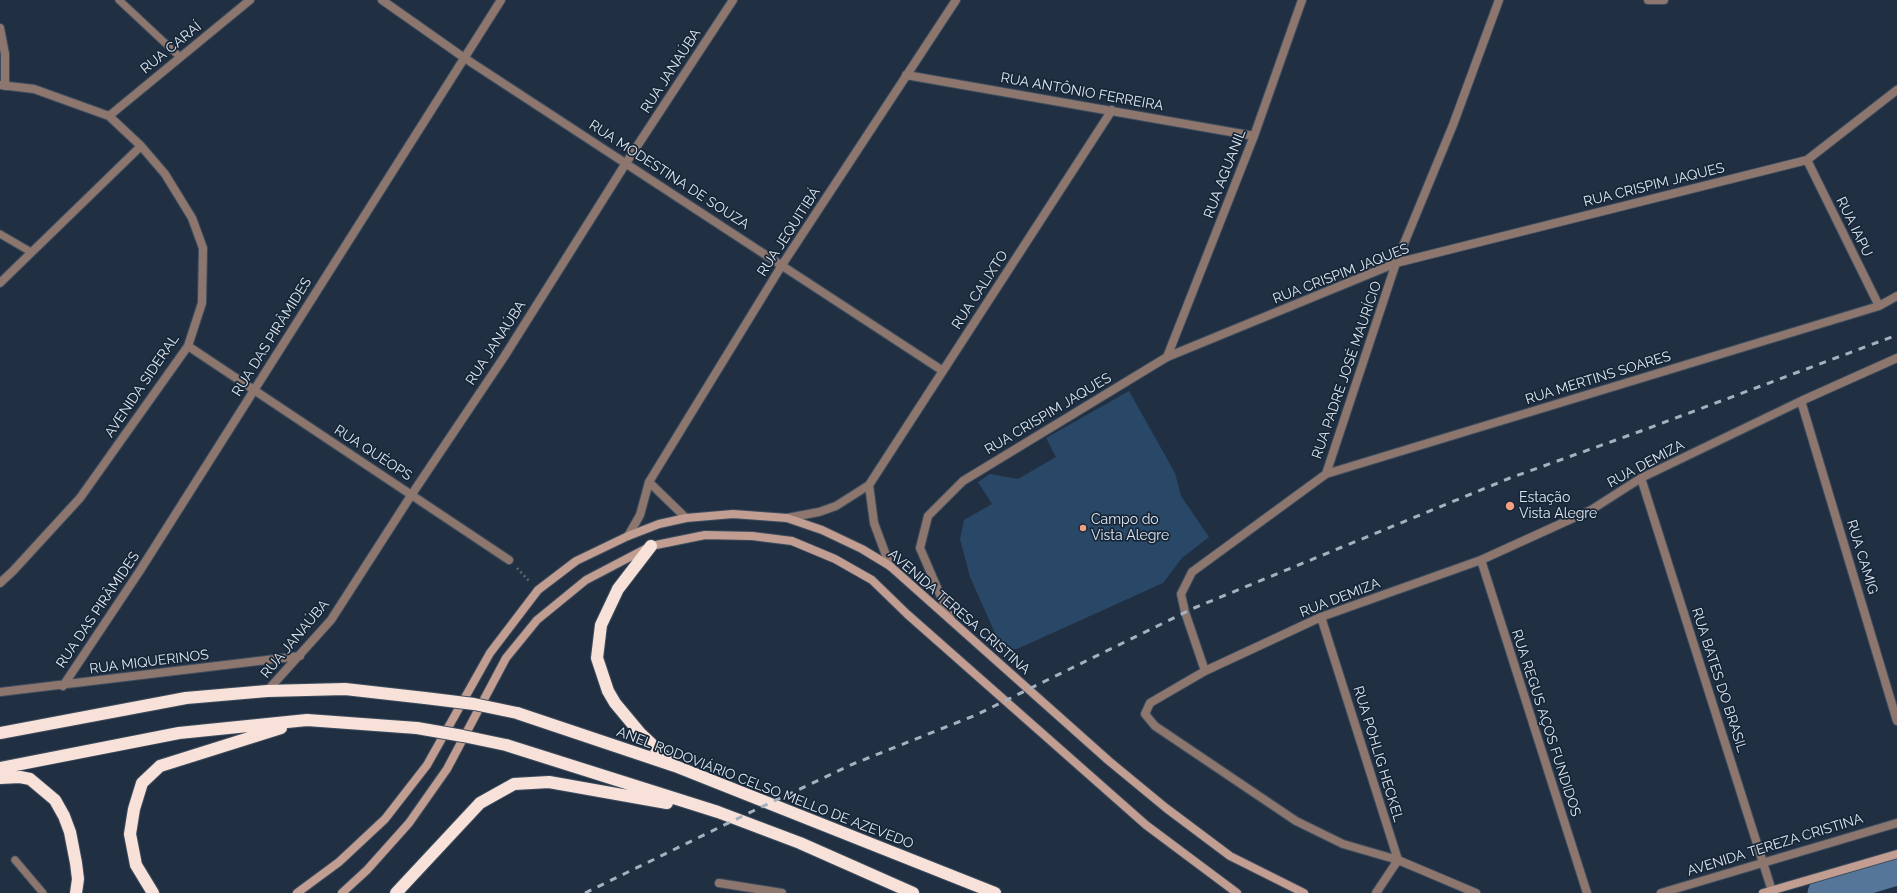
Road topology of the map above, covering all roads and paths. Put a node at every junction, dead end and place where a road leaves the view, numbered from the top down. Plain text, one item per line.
1 (119, 0) edge
2 (250, 0) edge
3 (382, 0) edge
4 (501, 0) edge
5 (733, 0) edge
6 (956, 0) edge
7 (1302, 0) edge
8 (1499, 0) edge
9 (1648, 0) edge
10 (1664, 0) edge
11 (0, 28) edge
12 (180, 57) junction
13 (463, 57) junction
14 (906, 75) junction
15 (3, 85) edge
16 (1897, 90) edge
17 (1112, 110) junction
18 (109, 116) junction
19 (1254, 136) junction
20 (141, 146) junction
21 (1807, 160) junction
22 (626, 163) junction
23 (0, 234) edge
24 (31, 252) junction
25 (1396, 263) junction
26 (782, 264) junction
27 (0, 283) edge
28 (1897, 296) edge
29 (1879, 306) junction
30 (188, 346) junction
31 (1167, 357) junction
32 (1897, 358) edge
33 (943, 371) junction
34 (253, 390) junction
35 (1801, 401) junction
36 (1326, 474) junction
37 (1641, 478) junction
38 (649, 482) junction
39 (870, 485) junction
40 (412, 494) junction
41 (686, 518) junction
42 (787, 518) junction
43 (628, 536) junction
44 (651, 546) junction
45 (509, 560) joint
46 (1481, 560) junction
47 (890, 566) junction
48 (0, 583) edge
49 (538, 590) junction
50 (1321, 617) junction
51 (951, 620) junction
52 (300, 656) junction
53 (1205, 671) junction
54 (63, 686) junction
55 (268, 691) junction
56 (0, 692) edge
57 (307, 720) junction
58 (1897, 721) edge
59 (0, 733) edge
60 (675, 766) junction
61 (0, 768) edge
62 (0, 778) edge
63 (718, 812) junction
64 (1897, 822) edge
65 (1897, 854) edge
66 (15, 860) dead end
67 (1398, 860) junction
68 (1764, 863) junction
69 (719, 883) dead end
70 (1772, 891) junction
71 (42, 893) edge
72 (76, 893) edge
73 (153, 893) edge
74 (297, 893) edge
75 (342, 893) edge
76 (396, 893) edge
77 (782, 893) edge
78 (913, 893) edge
79 (995, 893) edge
80 (1237, 893) edge
81 (1304, 893) edge
82 (1376, 893) edge
83 (1476, 893) edge
84 (1587, 893) edge
85 (1661, 893) edge
86 (1763, 893) edge

1 - 12 lane
2 - 12 street, RUA CARAÍ
3 - 13 street, RUA MODESTINA DE SOUZA
4 - 13 street, RUA DAS PIRÂMIDES
5 - 22 street, RUA JANAÚBA
6 - 14 street, RUA JEQUITIBÁ
7 - 19 street, RUA AGUANIL
8 - 25 street, RUA PADRE JOSÉ MAURÍCIO
9 - 10 street
11 - 15 street
12 - 18 street, RUA CARAÍ
13 - 22 street, RUA MODESTINA DE SOUZA
13 - 34 street, RUA DAS PIRÂMIDES
14 - 17 street, RUA ANTÔNIO FERREIRA
14 - 26 street, RUA JEQUITIBÁ
15 - 18 street, AVENIDA SIDERAL
16 - 21 street, RUA CRISPIM JAQUES
17 - 19 street, RUA ANTÔNIO FERREIRA
17 - 33 street, RUA CALIXTO
18 - 20 street, AVENIDA SIDERAL
19 - 31 street, RUA AGUANIL
20 - 24 street
20 - 30 street, AVENIDA SIDERAL
21 - 25 street, RUA CRISPIM JAQUES
21 - 29 street, RUA IAPU
22 - 26 street, RUA MODESTINA DE SOUZA
22 - 40 street, RUA JANAÚBA
23 - 24 lane
24 - 27 street
25 - 31 street, RUA CRISPIM JAQUES
25 - 36 street, RUA PADRE JOSÉ MAURÍCIO
26 - 33 street, RUA MODESTINA DE SOUZA
26 - 38 street, RUA JEQUITIBÁ
28 - 29 street, RUA MERTINS SOARES
29 - 36 street, RUA MERTINS SOARES
30 - 34 street, RUA QUÉOPS
30 - 48 street, AVENIDA SIDERAL
31 - 51 street, RUA CRISPIM JAQUES
32 - 35 street, RUA DEMIZA
33 - 39 street, RUA CALIXTO
34 - 40 street, RUA QUÉOPS
34 - 54 street, RUA DAS PIRÂMIDES
35 - 37 street, RUA DEMIZA
35 - 58 street, RUA CAMIG
36 - 53 street, RUA PADRE JOSÉ MAURÍCIO
37 - 46 street, RUA DEMIZA
37 - 68 street, RUA BATES DO BRASIL
38 - 41 street
38 - 43 street, RUA JEQUITIBÁ
39 - 42 street, RUA CALIXTO
39 - 47 street
40 - 45 street, RUA QUÉOPS
40 - 52 street, RUA JANAÚBA
41 - 42 main road, AVENIDA TERESA CRISTINA
41 - 43 main road, AVENIDA TERESA CRISTINA
42 - 47 main road, AVENIDA TERESA CRISTINA
43 - 49 main road, AVENIDA TERESA CRISTINA
44 - 60 highway
44 - 75 main road
44 - 80 main road
45 - 49 path
46 - 50 street, RUA DEMIZA
46 - 84 street, RUA REGUS AÇOS FUNDIDOS
47 - 51 main road, AVENIDA TERESA CRISTINA
49 - 74 main road, AVENIDA TERESA CRISTINA
50 - 53 street, RUA DEMIZA
50 - 67 street, RUA POHLIG HECKEL
51 - 81 main road, AVENIDA TERESA CRISTINA
52 - 54 street, RUA MIQUERINOS
52 - 55 street, RUA JANAÚBA
53 - 67 street, RUA DEMIZA
54 - 56 street, RUA MIQUERINOS
55 - 59 highway, ANEL RODOVIÁRIO CELSO MELLO DE AZEVEDO
55 - 60 highway, ANEL RODOVIÁRIO CELSO MELLO DE AZEVEDO, bridge
57 - 61 highway
57 - 63 highway, bridge
57 - 73 highway
60 - 79 highway, ANEL RODOVIÁRIO CELSO MELLO DE AZEVEDO
62 - 72 highway
63 - 76 highway
63 - 78 highway
64 - 68 street, AVENIDA TEREZA CRISTINA
65 - 70 main road
66 - 71 lane
67 - 82 street
67 - 83 street, RUA DEMIZA
68 - 70 street, RUA BATES DO BRASIL
68 - 85 street, AVENIDA TEREZA CRISTINA
69 - 77 street
70 - 86 main road

